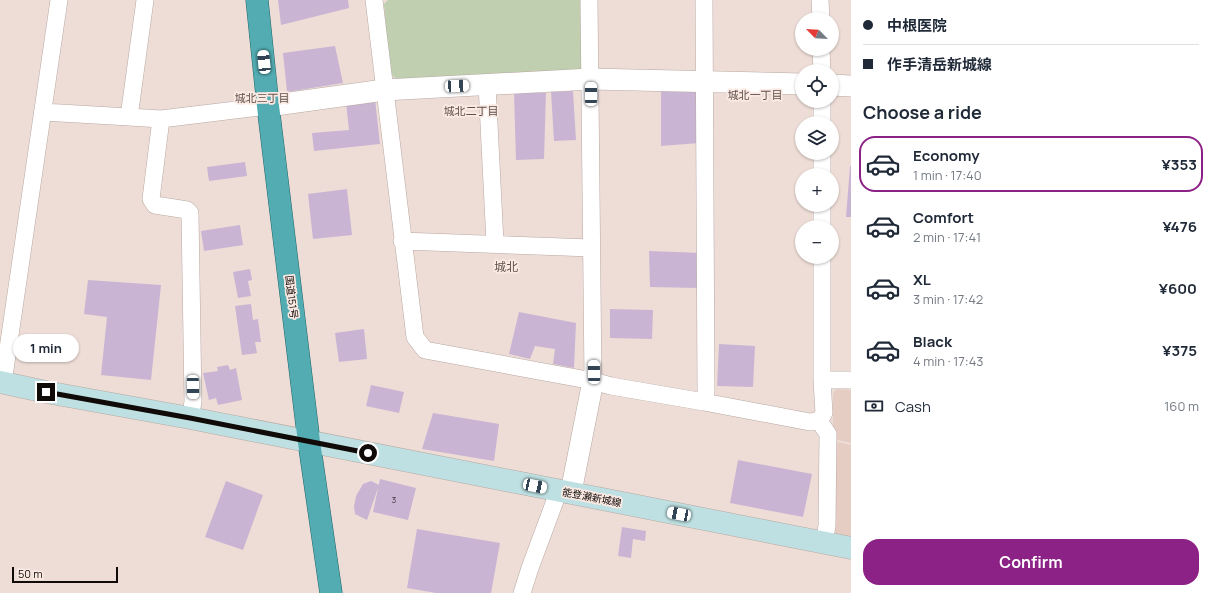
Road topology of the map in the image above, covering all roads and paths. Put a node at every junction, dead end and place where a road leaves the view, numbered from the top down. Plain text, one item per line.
1 (59, 0) edge
2 (145, 0) edge
3 (257, 0) edge
4 (374, 0) edge
5 (589, 0) edge
6 (704, 0) edge
7 (820, 0) edge
8 (821, 12) edge
9 (590, 78) junction
10 (704, 81) junction
11 (487, 84) junction
12 (795, 84) edge
13 (839, 85) edge
14 (851, 86) edge
15 (384, 90) junction
16 (268, 106) junction
17 (43, 112) junction
18 (129, 116) junction
19 (161, 119) junction
20 (402, 240) junction
21 (495, 243) junction
22 (591, 248) junction
23 (822, 264) edge
24 (822, 380) junction
25 (851, 380) edge
26 (2, 382) edge
27 (593, 382) junction
28 (704, 402) junction
29 (190, 418) junction
30 (819, 421) junction
31 (309, 442) junction
32 (565, 491) junction
33 (824, 542) junction
34 (851, 548) edge
35 (331, 593) edge
36 (522, 593) edge

1 - 17 street
2 - 18 street
3 - 16 highway, 国道151号
4 - 15 street
5 - 9 street
6 - 10 street
7 - 8 street
9 - 10 street
9 - 11 street
9 - 22 street
10 - 12 street
10 - 28 street
11 - 15 street
11 - 21 street
13 - 14 street
15 - 16 street
15 - 20 street
16 - 19 street
16 - 31 highway, 国道151号
17 - 18 street
17 - 26 street
18 - 19 street
19 - 29 street
20 - 21 street
20 - 27 street
21 - 22 street
22 - 27 street
23 - 24 street
24 - 25 street
24 - 30 street
26 - 29 main road, 能登瀬新城線
27 - 28 street
27 - 32 street
28 - 30 street
29 - 31 main road, 能登瀬新城線
30 - 33 street
31 - 32 main road, 能登瀬新城線
31 - 35 highway, 国道151号
32 - 33 main road, 能登瀬新城線
32 - 36 street
33 - 34 main road, 能登瀬新城線

